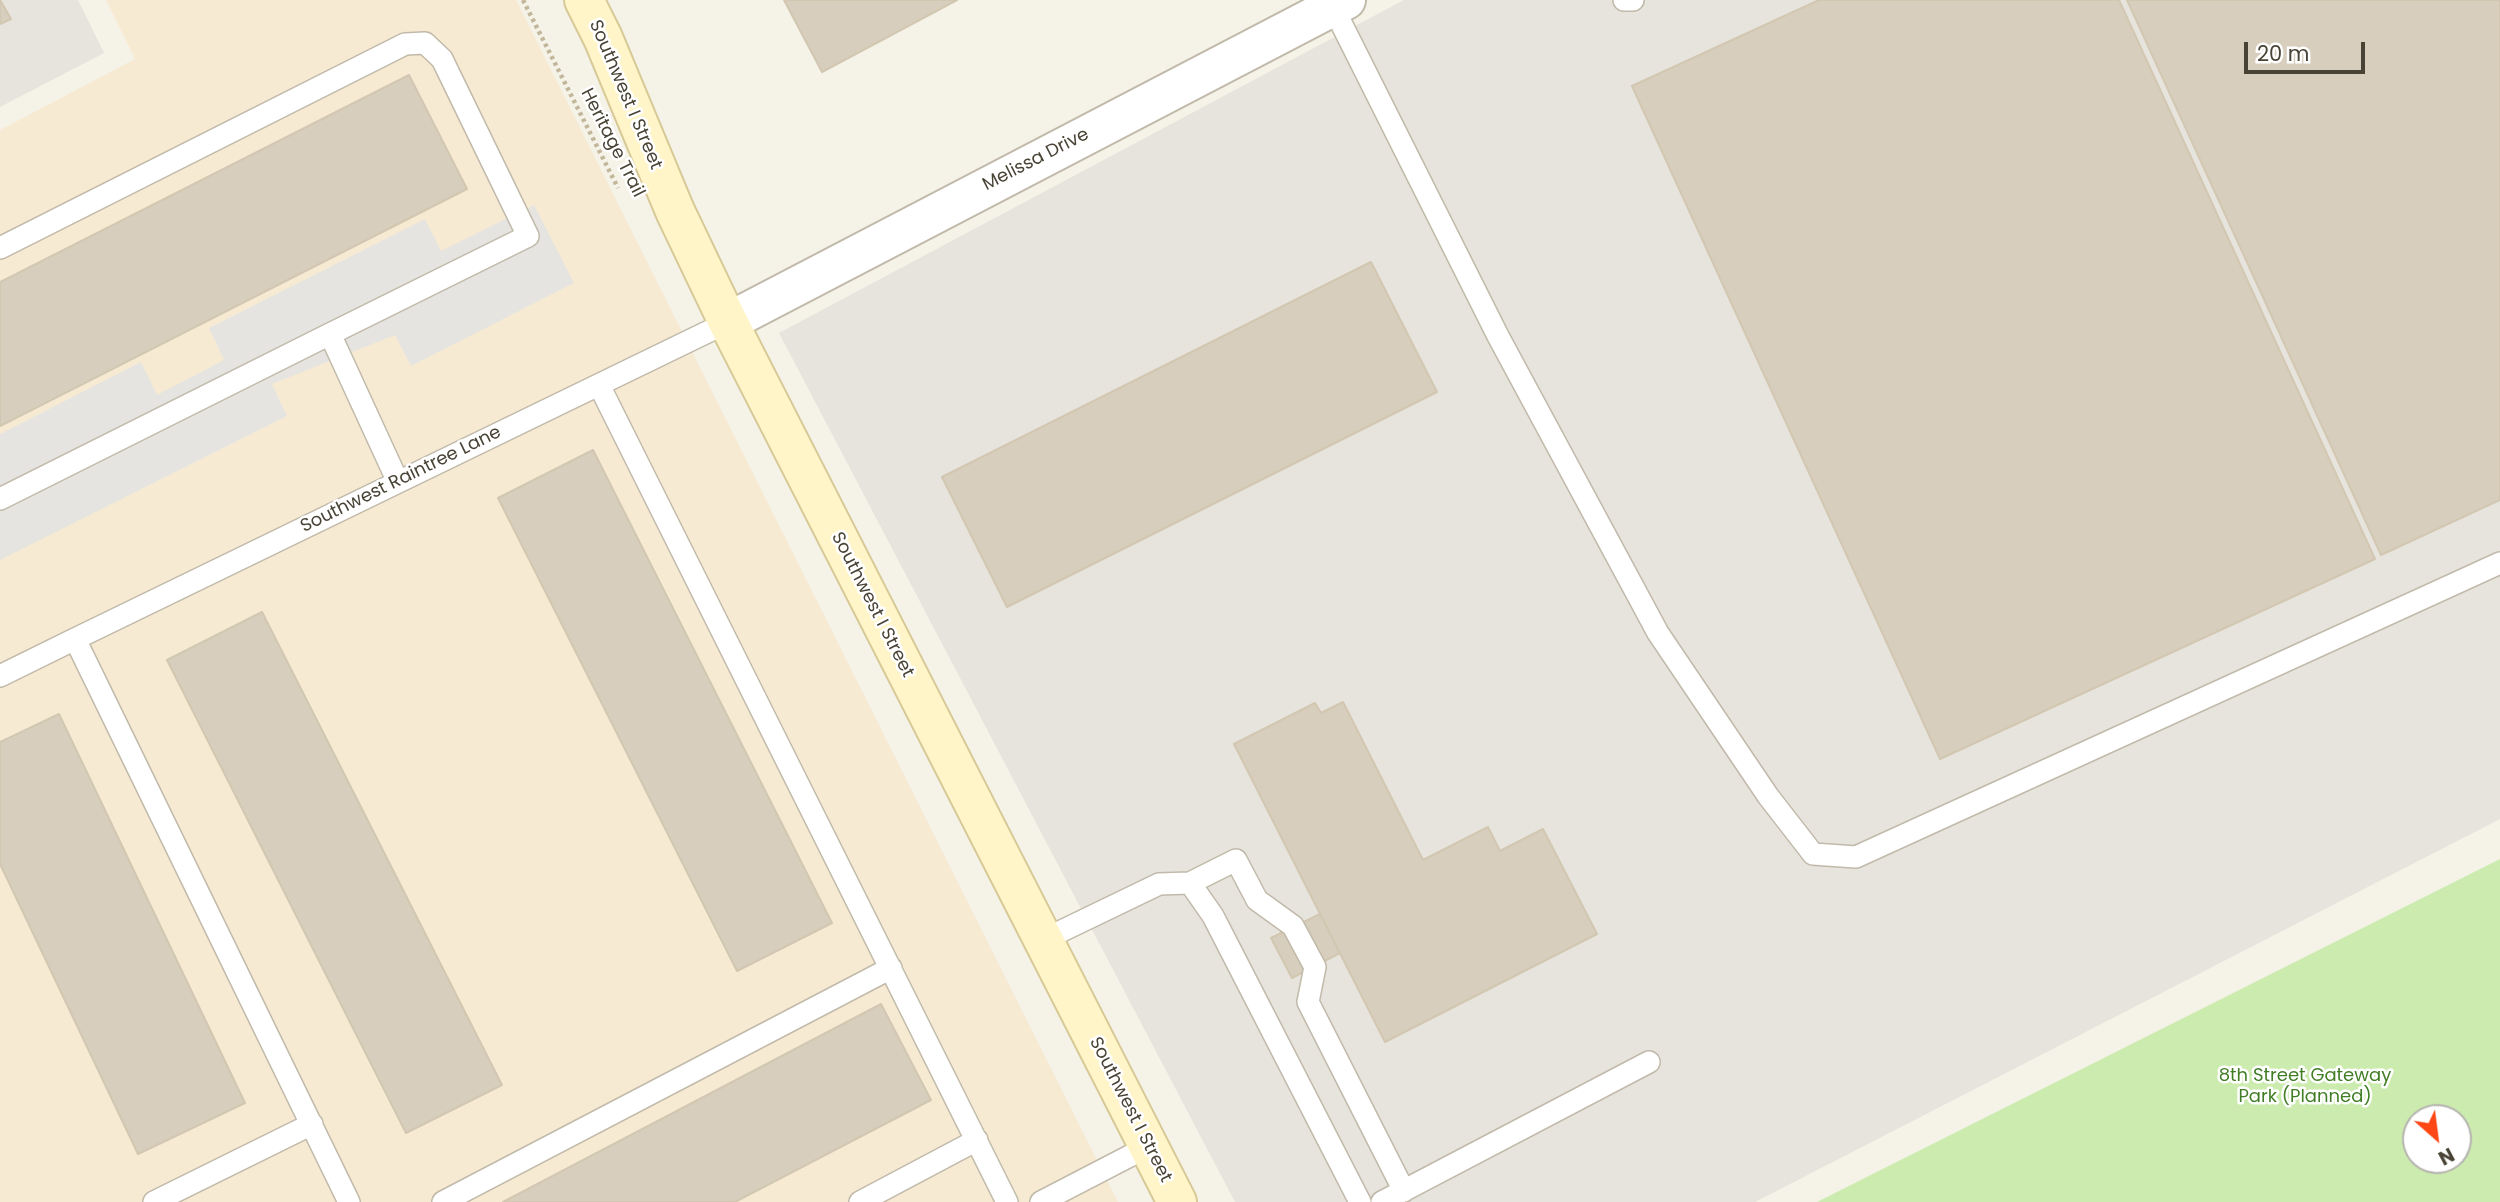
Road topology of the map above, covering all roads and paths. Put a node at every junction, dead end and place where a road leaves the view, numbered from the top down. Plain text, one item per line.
1 (523, 0) edge
2 (583, 0) edge
3 (1623, 0) edge
4 (1633, 0) edge
5 (1339, 3) edge
6 (624, 200) dead end
7 (0, 248) edge
8 (728, 322) junction
9 (330, 334) junction
10 (599, 384) junction
11 (398, 482) junction
12 (0, 499) edge
13 (2500, 564) edge
14 (75, 639) junction
15 (0, 676) edge
16 (1190, 883) junction
17 (1044, 940) junction
18 (891, 968) junction
19 (1649, 1062) dead end
20 (312, 1124) junction
21 (977, 1140) junction
22 (1149, 1146) junction
23 (1404, 1191) junction
24 (154, 1202) edge
25 (348, 1202) edge
26 (443, 1202) edge
27 (860, 1202) edge
28 (1007, 1202) edge
29 (1041, 1202) edge
30 (1177, 1202) edge
31 (1360, 1202) edge
32 (1382, 1202) edge

1 - 6 path, Heritage Trail
2 - 8 main road, Southwest I Street
3 - 4 lane
5 - 8 street, Melissa Drive
5 - 13 lane
7 - 9 lane
8 - 10 lane, Southwest Raintree Lane
8 - 17 main road, Southwest I Street
9 - 11 lane
9 - 12 lane
10 - 11 lane, Southwest Raintree Lane
10 - 18 lane
11 - 14 lane, Southwest Raintree Lane
14 - 15 lane, Southwest Raintree Lane
14 - 20 lane
16 - 17 lane
16 - 23 lane
16 - 31 lane
17 - 22 main road, Southwest I Street
18 - 21 lane
18 - 26 lane
19 - 23 lane
20 - 24 lane
20 - 25 lane
21 - 27 lane
21 - 28 lane
22 - 29 lane
22 - 30 main road, Southwest I Street
23 - 32 lane

